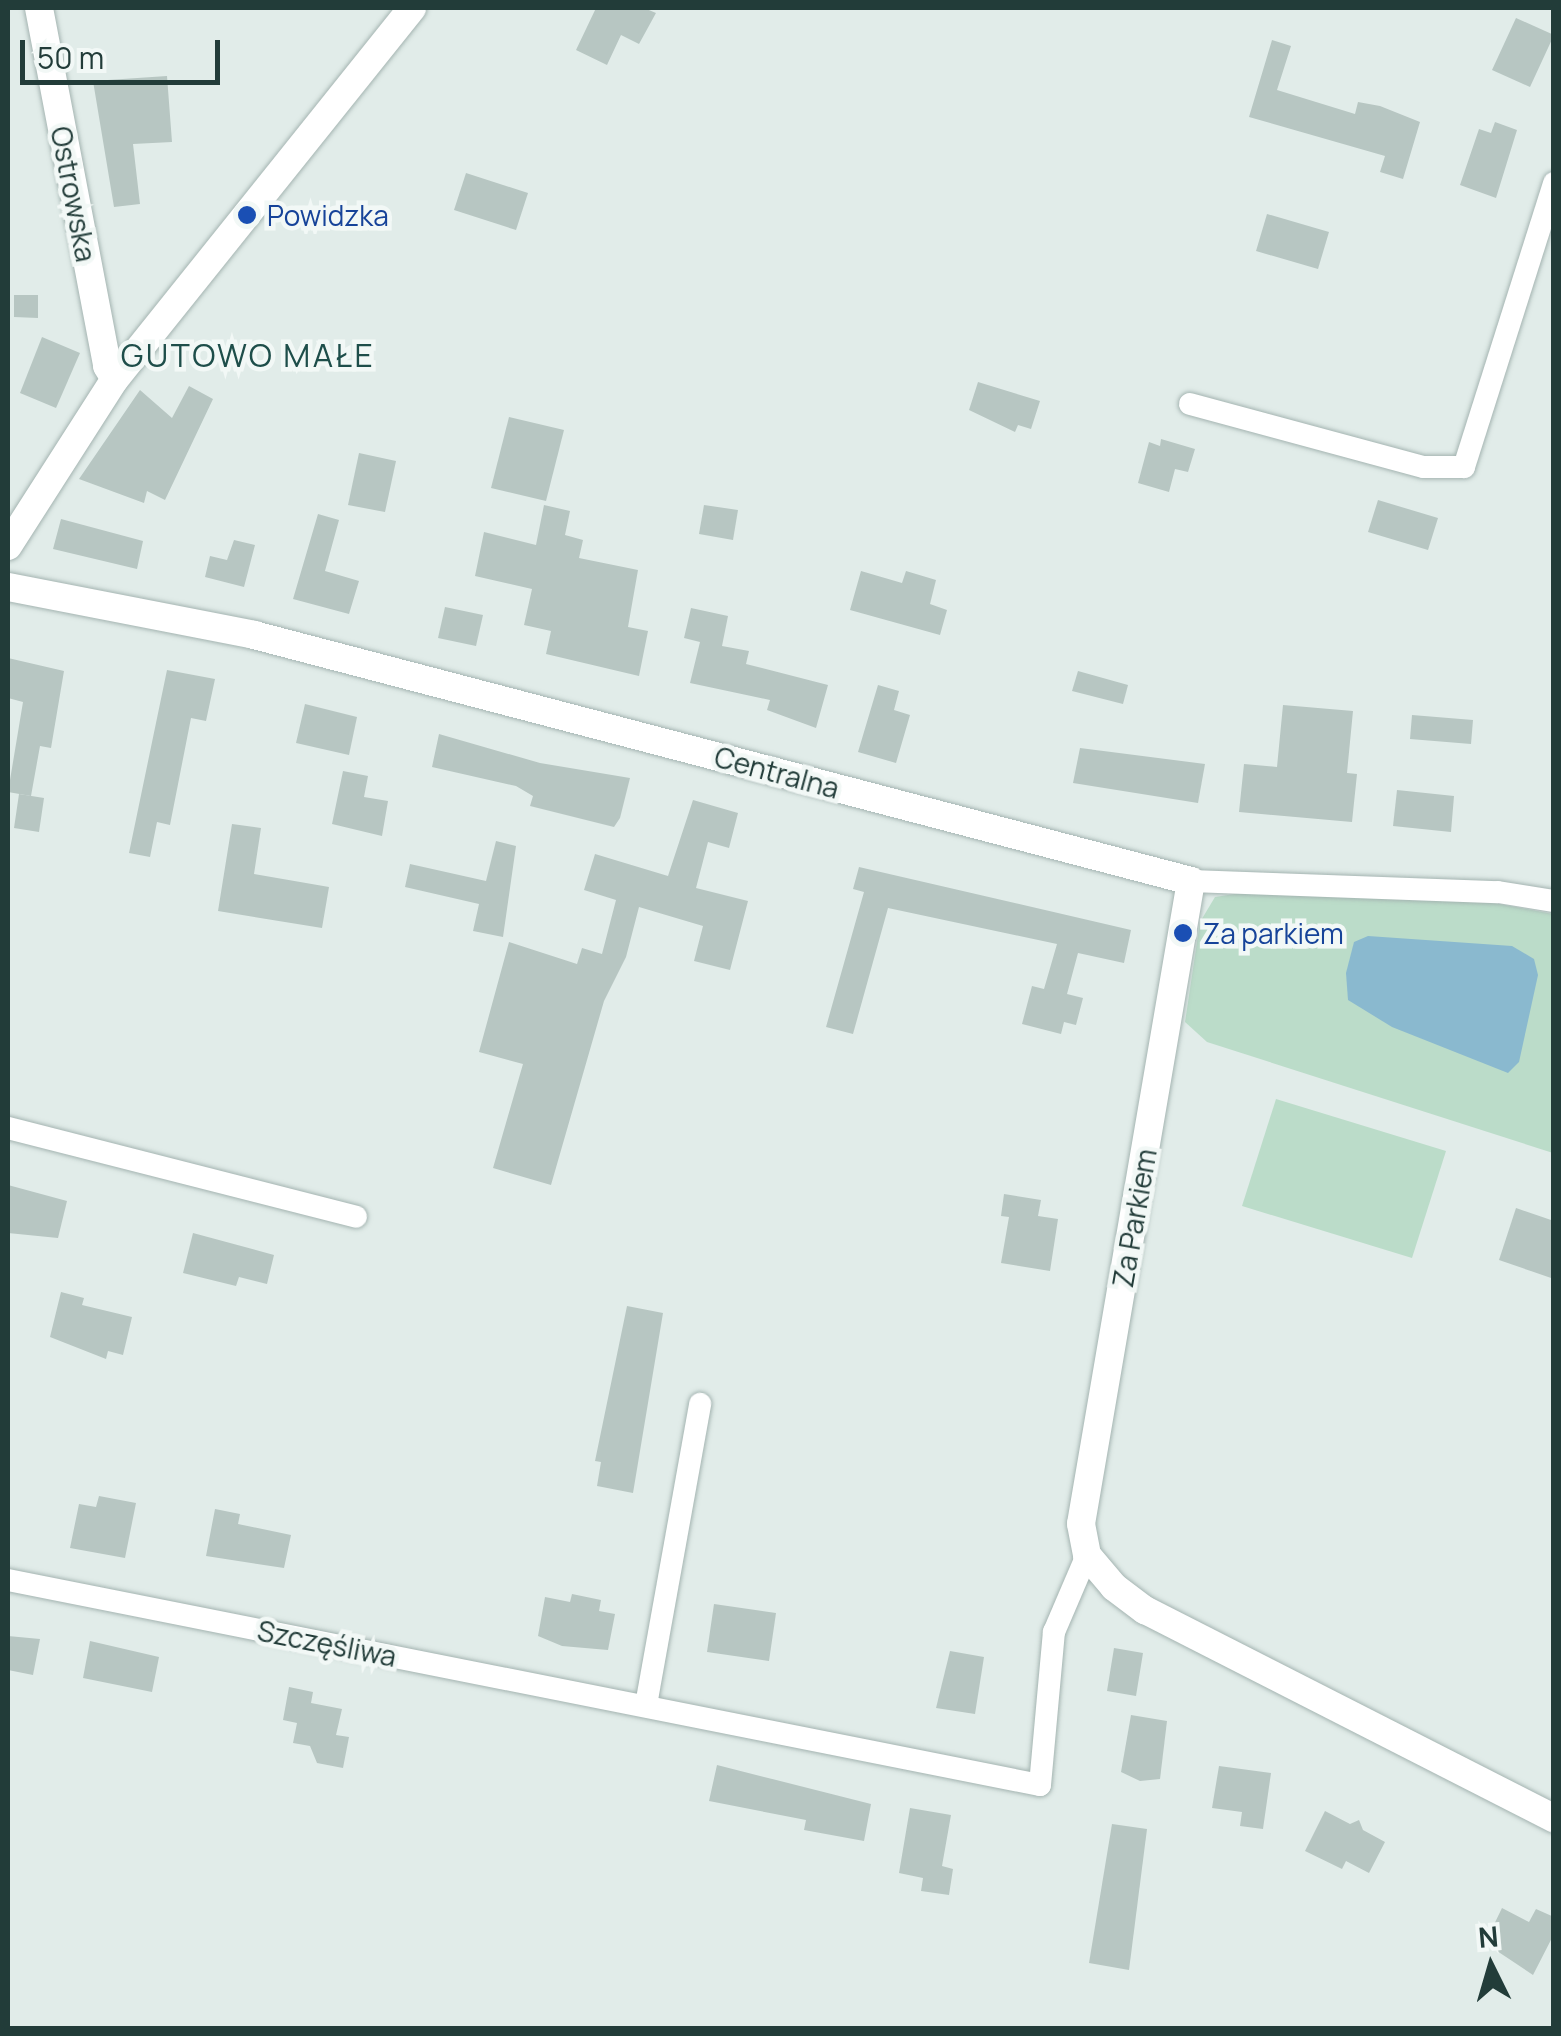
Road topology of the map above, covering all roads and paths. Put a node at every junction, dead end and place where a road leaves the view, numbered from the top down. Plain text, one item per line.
1 (39, 8) edge
2 (412, 8) edge
3 (1554, 182) edge
4 (115, 379) junction
5 (1190, 404) dead end
6 (8, 546) edge
7 (8, 587) edge
8 (1191, 881) junction
9 (1554, 901) edge
10 (8, 1128) edge
11 (356, 1217) dead end
12 (700, 1404) dead end
13 (1087, 1555) junction
14 (8, 1580) edge
15 (646, 1705) junction
16 (1040, 1785) joint
17 (1554, 1818) edge

1 - 4 street, Ostrowska
2 - 4 street
3 - 5 street
4 - 6 street
7 - 8 street, Centralna
8 - 9 street, Centralna
8 - 13 street, Za Parkiem
10 - 11 street
12 - 15 street
13 - 16 street, Za Parkiem
13 - 17 street
14 - 15 street, Szczęśliwa
15 - 16 street, Szczęśliwa

